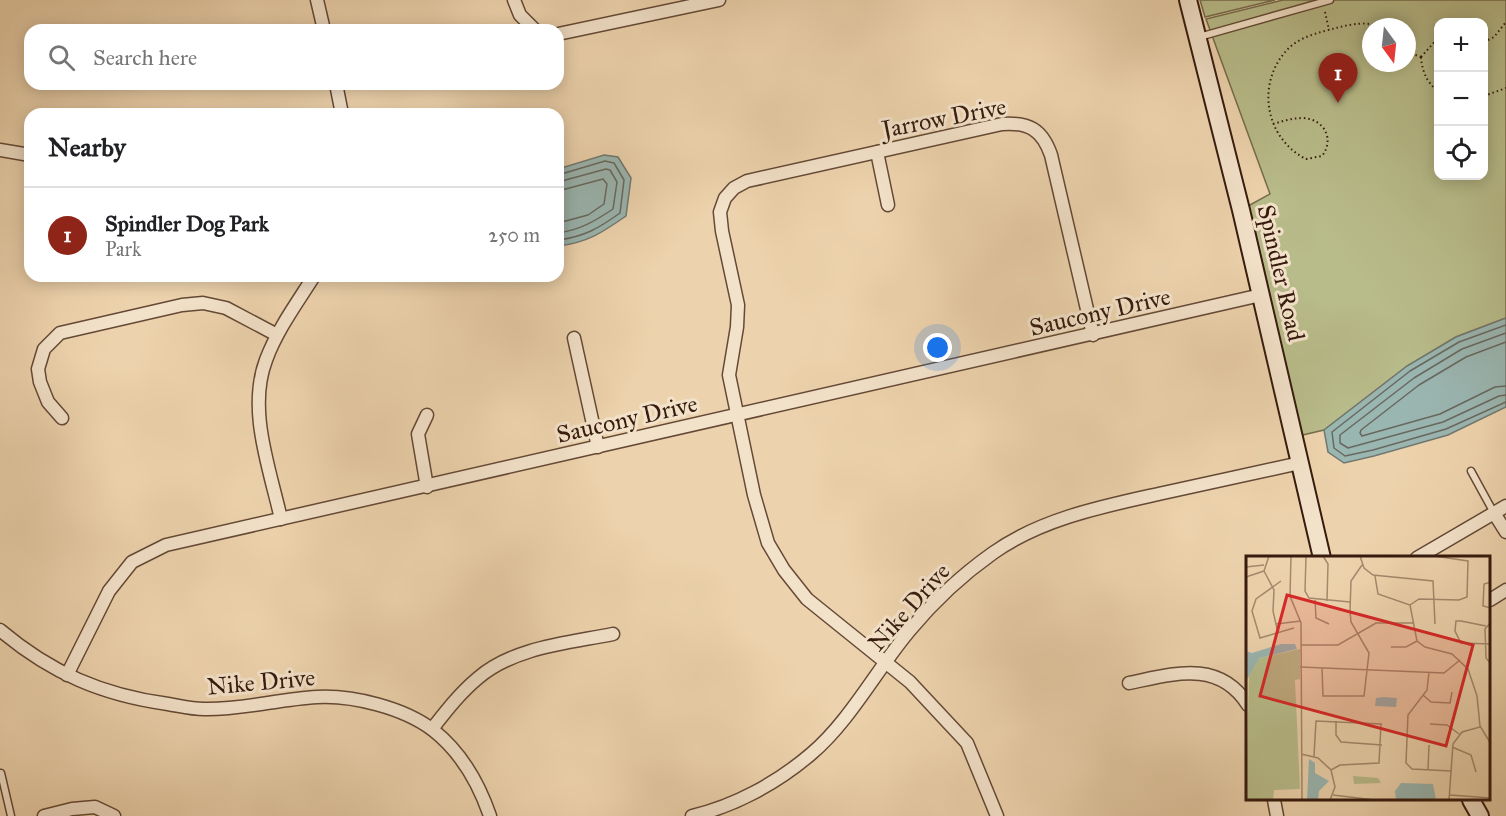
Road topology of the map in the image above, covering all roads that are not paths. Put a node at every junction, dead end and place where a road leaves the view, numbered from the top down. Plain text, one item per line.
1 (317, 0) edge
2 (514, 0) edge
3 (719, 0) edge
4 (1188, 0) edge
5 (1330, 0) edge
6 (323, 24) edge
7 (528, 24) edge
8 (564, 34) edge
9 (1198, 37) junction
10 (337, 90) edge
11 (341, 108) edge
12 (0, 150) edge
13 (877, 152) junction
14 (24, 154) edge
15 (888, 205) dead end
16 (310, 282) edge
17 (1261, 295) junction
18 (278, 335) junction
19 (1093, 335) junction
20 (574, 338) dead end
21 (426, 415) dead end
22 (737, 416) junction
23 (62, 418) dead end
24 (598, 447) junction
25 (1300, 463) junction
26 (1471, 471) dead end
27 (427, 487) junction
28 (1506, 506) edge
29 (1494, 513) junction
30 (281, 519) junction
31 (1506, 532) edge
32 (1322, 556) edge
33 (1420, 556) edge
34 (1506, 590) edge
35 (1491, 599) edge
36 (0, 630) edge
37 (613, 634) dead end
38 (886, 663) junction
39 (67, 675) junction
40 (1129, 683) dead end
41 (1246, 702) edge
42 (432, 729) junction
43 (1, 773) edge
44 (1274, 801) edge
45 (1472, 801) edge
46 (11, 816) edge
47 (44, 816) edge
48 (114, 816) edge
49 (490, 816) edge
50 (692, 816) edge
51 (997, 816) edge
52 (1277, 816) edge
53 (1480, 816) edge

1 - 6 street
2 - 7 street
3 - 8 street
4 - 9 street, Spindler Road
5 - 9 lane
9 - 17 street, Spindler Road
10 - 11 street
12 - 14 street
13 - 15 street
13 - 19 street, Jarrow Drive
13 - 22 street, Jarrow Drive
16 - 18 street
17 - 19 street, Saucony Drive
17 - 25 street, Spindler Road
18 - 23 street
18 - 30 street
19 - 22 street, Saucony Drive
20 - 24 street
21 - 27 street
22 - 24 street, Saucony Drive
22 - 38 street
24 - 27 street, Saucony Drive
25 - 32 street, Spindler Road
25 - 38 street, Nike Drive
26 - 29 lane
27 - 30 street, Saucony Drive
28 - 29 street
29 - 31 street
29 - 33 street
30 - 39 street, Saucony Drive
34 - 35 street
36 - 39 street, Nike Drive
37 - 42 street
38 - 50 street, Nike Drive
38 - 51 street
39 - 42 street, Nike Drive
40 - 41 street
42 - 49 street, Nike Drive
43 - 46 lane
44 - 52 street
45 - 53 street
47 - 48 street

